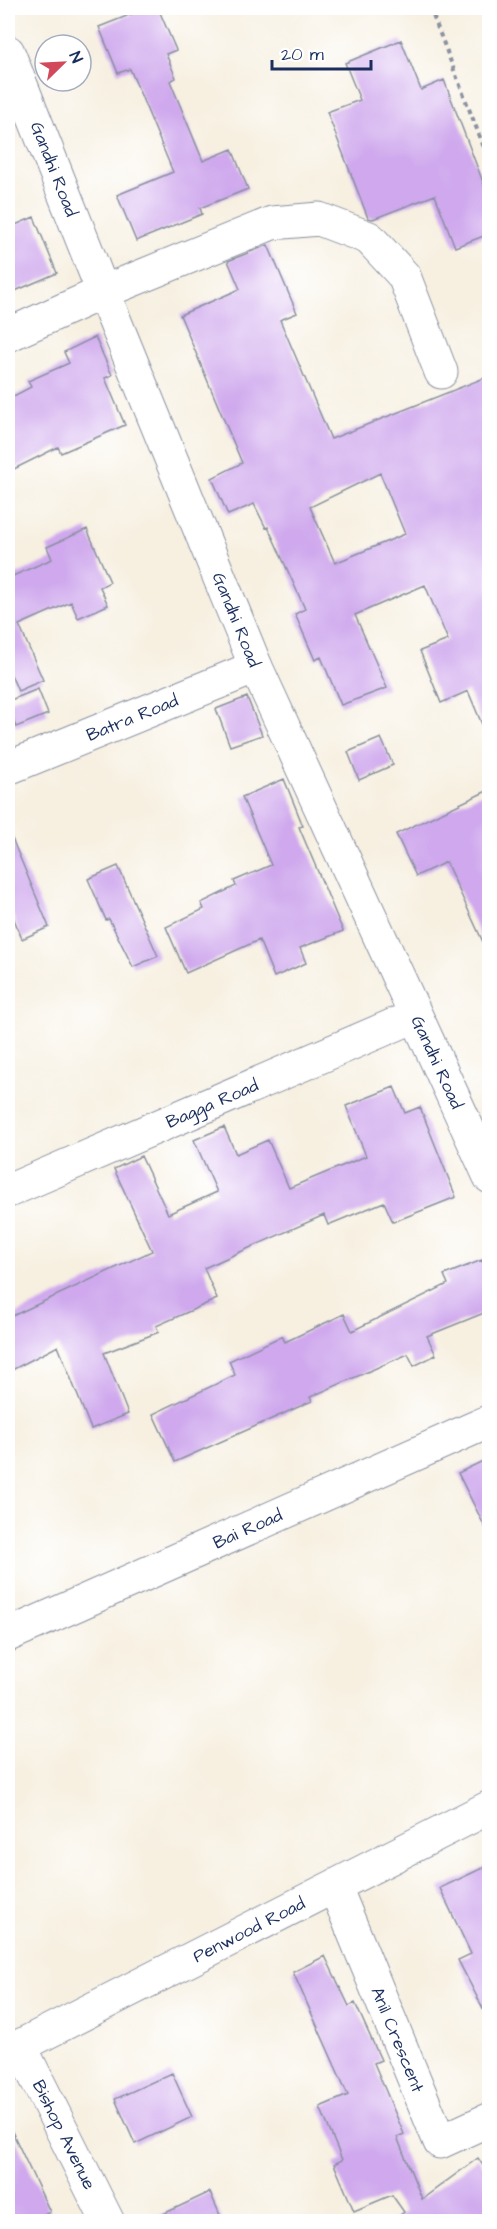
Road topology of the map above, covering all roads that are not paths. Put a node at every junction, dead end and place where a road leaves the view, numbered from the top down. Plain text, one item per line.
1 (8, 52) edge
2 (103, 292) junction
3 (8, 335) edge
4 (441, 372) dead end
5 (256, 667) junction
6 (8, 768) edge
7 (415, 1016) junction
8 (489, 1177) edge
9 (8, 1191) edge
10 (489, 1421) edge
11 (8, 1635) edge
12 (489, 1807) edge
13 (335, 1887) junction
14 (14, 2049) edge
15 (489, 2119) edge
16 (108, 2222) edge

1 - 2 street, Gandhi Road
2 - 3 street
2 - 4 street
2 - 5 street, Gandhi Road
5 - 6 street, Batra Road
5 - 7 street, Gandhi Road
7 - 8 street, Gandhi Road
7 - 9 street, Bagga Road
10 - 11 street, Bai Road
12 - 13 street, Penwood Road
13 - 14 street, Penwood Road
13 - 15 street, Anil Crescent
14 - 16 street, Bishop Avenue

